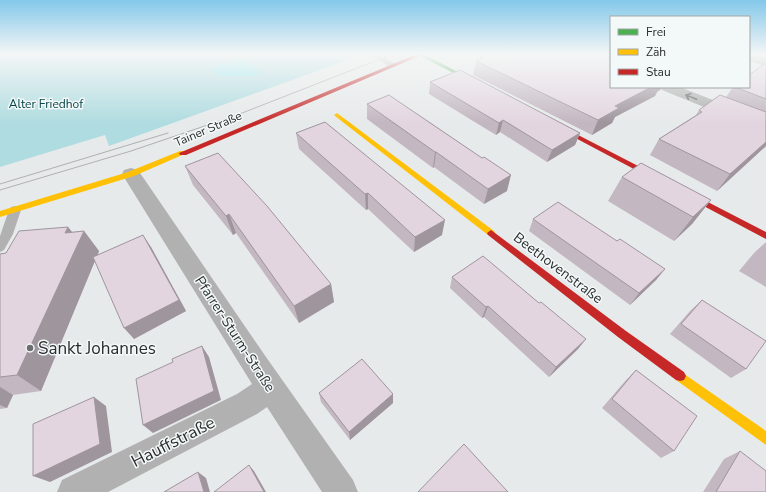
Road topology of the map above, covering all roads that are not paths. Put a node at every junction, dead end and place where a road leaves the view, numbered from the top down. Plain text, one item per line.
1 (364, 77) edge
2 (464, 77) edge
3 (669, 88) edge
4 (487, 89) edge
5 (337, 115) dead end
6 (542, 118) edge
7 (766, 127) edge
8 (131, 174) junction
9 (15, 210) junction
10 (0, 214) edge
11 (766, 236) edge
12 (0, 247) edge
13 (270, 388) junction
14 (766, 439) edge
15 (74, 492) edge
16 (340, 492) edge

1 - 8 street, Tainer Straße
2 - 4 street
7 -> 3 street
5 - 14 street, Beethovenstraße
6 - 11 street
8 - 9 street, Tainer Straße
8 - 13 street, Pfarrer-Sturm-Straße
9 - 10 street, Tainer Straße
9 - 12 lane
13 - 15 street, Hauffstraße
13 - 16 street, Pfarrer-Sturm-Straße

